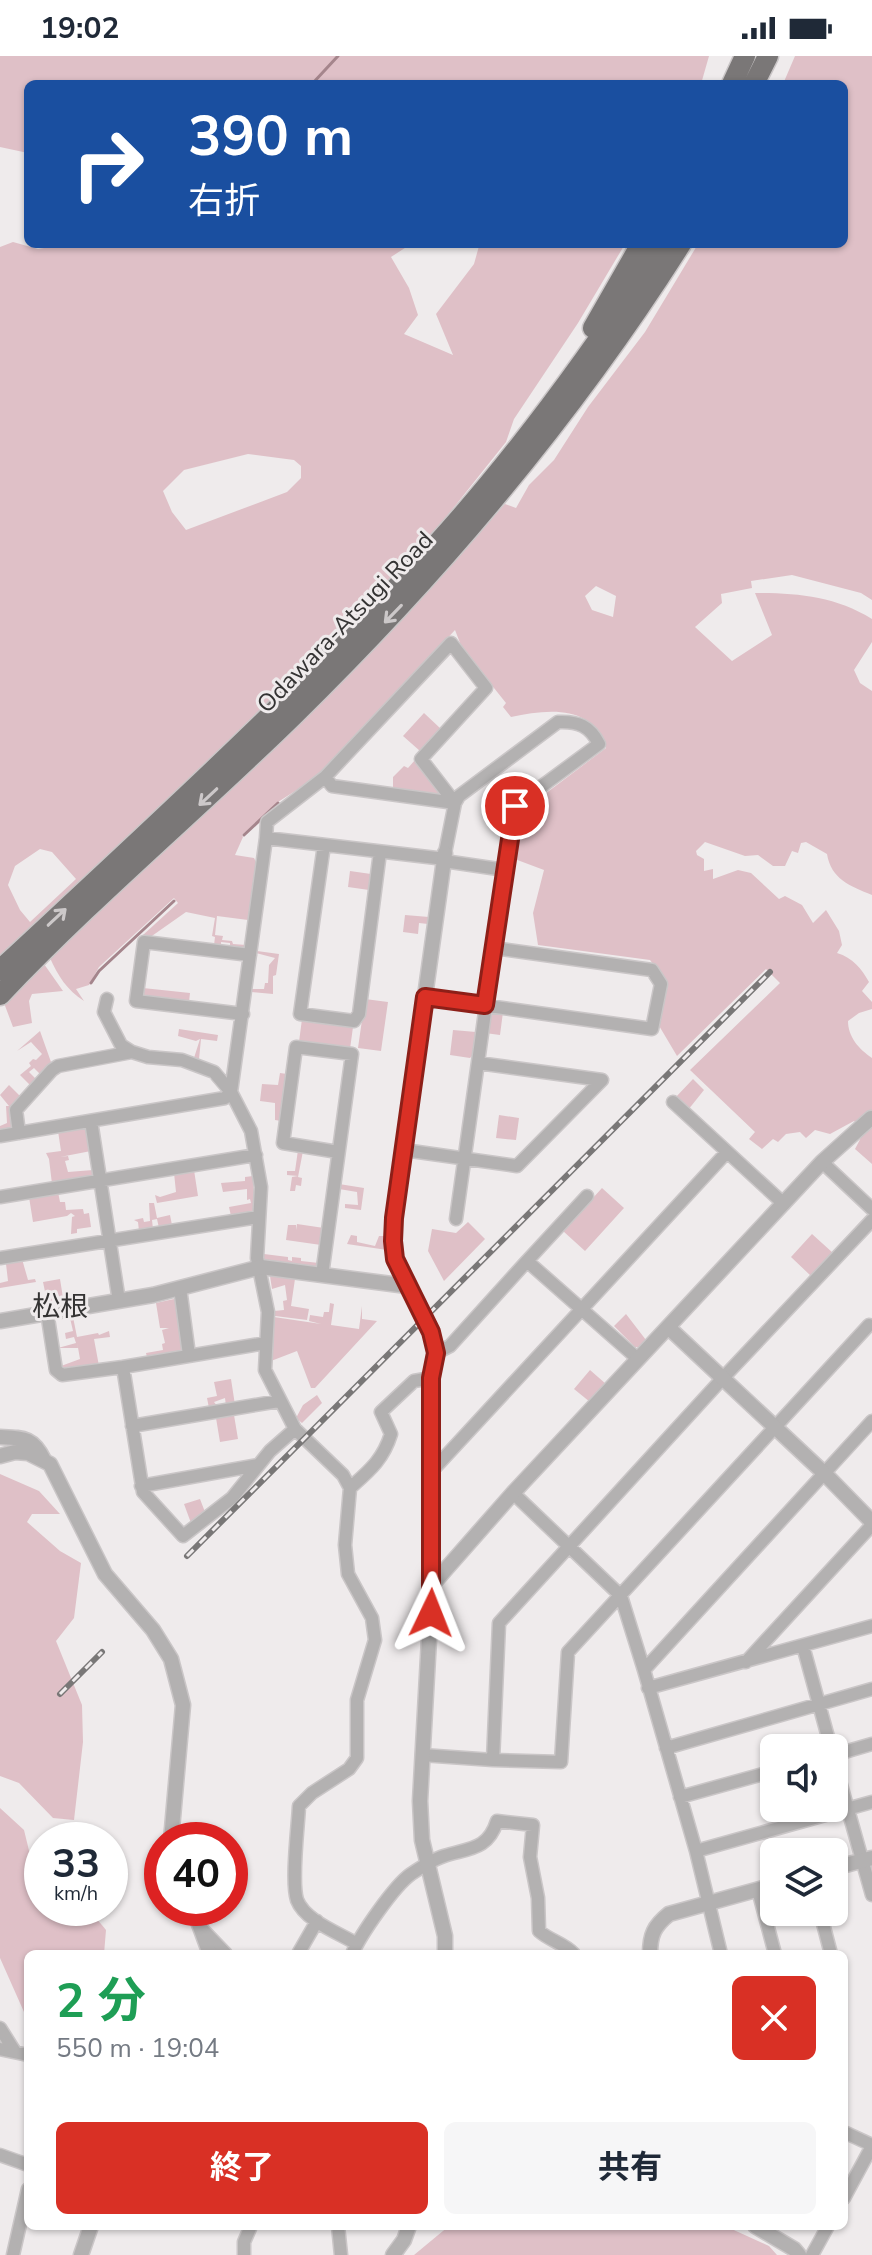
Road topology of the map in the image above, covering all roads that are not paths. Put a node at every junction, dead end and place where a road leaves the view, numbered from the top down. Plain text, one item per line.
1 (745, 56) edge
2 (768, 56) edge
3 (782, 56) edge
4 (734, 80) edge
5 (756, 80) edge
6 (771, 80) edge
7 (639, 248) edge
8 (660, 248) edge
9 (678, 248) edge
10 (540, 422) junction
11 (325, 777) junction
12 (455, 803) junction
13 (266, 838) junction
14 (324, 845) junction
15 (380, 852) junction
16 (445, 858) junction
17 (505, 870) junction
18 (494, 948) junction
19 (250, 955) junction
20 (0, 970) edge
21 (0, 995) edge
22 (425, 997) junction
23 (107, 999) dead end
24 (485, 1005) junction
25 (243, 1014) junction
26 (132, 1052) junction
27 (478, 1063) junction
28 (231, 1092) junction
29 (673, 1102) dead end
30 (871, 1118) edge
31 (91, 1121) junction
32 (19, 1133) junction
33 (0, 1136) edge
34 (404, 1150) junction
35 (338, 1152) junction
36 (727, 1152) junction
37 (256, 1155) junction
38 (465, 1160) junction
39 (822, 1162) junction
40 (102, 1180) junction
41 (587, 1196) dead end
42 (0, 1197) edge
43 (784, 1204) junction
44 (872, 1209) edge
45 (258, 1217) junction
46 (456, 1219) dead end
47 (872, 1220) edge
48 (111, 1240) junction
49 (0, 1258) edge
50 (527, 1261) junction
51 (261, 1267) junction
52 (322, 1275) junction
53 (407, 1286) junction
54 (180, 1288) junction
55 (119, 1301) junction
56 (581, 1309) junction
57 (47, 1312) junction
58 (0, 1321) edge
59 (871, 1324) edge
60 (668, 1327) junction
61 (266, 1343) junction
62 (436, 1353) junction
63 (189, 1355) junction
64 (638, 1359) junction
65 (123, 1367) junction
66 (431, 1378) junction
67 (722, 1379) junction
68 (279, 1401) junction
69 (872, 1421) edge
70 (132, 1426) junction
71 (775, 1428) junction
72 (295, 1429) junction
73 (0, 1437) edge
74 (0, 1456) edge
75 (44, 1460) junction
76 (258, 1465) junction
77 (432, 1471) junction
78 (825, 1474) junction
79 (141, 1486) junction
80 (350, 1488) junction
81 (513, 1493) junction
82 (872, 1523) edge
83 (569, 1546) junction
84 (432, 1585) junction
85 (621, 1596) junction
86 (872, 1626) edge
87 (803, 1646) junction
88 (746, 1662) junction
89 (644, 1670) junction
90 (648, 1688) junction
91 (872, 1689) edge
92 (819, 1704) junction
93 (827, 1734) edge
94 (872, 1744) edge
95 (666, 1748) junction
96 (848, 1752) edge
97 (422, 1755) junction
98 (493, 1760) junction
99 (760, 1775) edge
100 (680, 1797) junction
101 (872, 1802) edge
102 (848, 1808) edge
103 (848, 1811) edge
104 (173, 1822) edge
105 (798, 1822) edge
106 (696, 1851) junction
107 (867, 1859) edge
108 (428, 1865) junction
109 (758, 1890) joint
110 (872, 1895) edge
111 (709, 1904) junction
112 (317, 1921) junction
113 (201, 1926) edge
114 (824, 1926) edge
115 (203, 1930) junction
116 (559, 1948) edge
117 (354, 1949) edge
118 (209, 1950) edge
119 (222, 1950) edge
120 (300, 1950) edge
121 (445, 1950) edge
122 (650, 1950) edge
123 (720, 1950) edge
124 (774, 1950) edge
125 (830, 1950) edge
126 (0, 2028) edge
127 (0, 2049) edge
128 (22, 2053) edge
129 (848, 2134) edge
130 (872, 2146) edge
131 (0, 2155) edge
132 (24, 2164) edge
133 (848, 2191) edge
134 (24, 2207) edge
135 (90, 2230) edge
136 (249, 2230) edge
137 (338, 2230) edge
138 (766, 2230) edge
139 (826, 2230) edge
140 (407, 2233) edge
141 (13, 2255) edge
142 (81, 2255) edge
143 (244, 2255) edge
144 (341, 2255) edge
145 (393, 2255) edge
146 (799, 2255) edge
147 (812, 2255) edge

1 - 4 highway
2 - 5 highway
3 - 6 highway
7 - 10 highway
8 - 10 highway, Odawara-Atsugi Road
9 -> 21 highway, Odawara-Atsugi Road
20 -> 10 highway, Odawara-Atsugi Road
11 - 12 street
11 - 12 street
11 - 13 street
12 - 16 street
12 - 17 street
13 - 14 street
13 - 19 street
14 - 15 street
14 - 15 street
15 - 16 street
16 - 17 street
16 - 22 street
17 - 18 street
18 - 24 street
18 - 24 street
19 - 25 street
19 - 25 street
22 - 24 street
22 - 34 street
23 - 26 street
24 - 27 street
25 - 28 street
26 - 28 street
26 - 32 street
27 - 38 street
27 - 38 street
28 - 31 street
28 - 37 street
29 - 36 street
30 - 39 street
31 - 32 street
31 - 40 street
32 - 33 street
34 - 38 street
34 - 53 street
35 - 35 street
35 - 52 street
36 - 43 street
36 - 56 street
37 - 40 street
37 - 45 street
38 - 46 street
39 - 43 street
39 - 44 street
40 - 42 street
40 - 48 street
41 - 50 street
43 - 60 street
45 - 48 street
45 - 51 street
47 - 67 street
48 - 49 street
48 - 55 street
50 - 56 street
50 - 62 street
51 - 52 street
51 - 54 street
51 - 61 street
52 - 53 street
53 - 62 street
54 - 55 street
54 - 63 street
55 - 57 street
56 - 64 street
56 - 77 street
57 - 58 street
57 - 65 street
59 - 71 street
60 - 64 street
60 - 67 street
61 - 63 street
61 - 68 street
62 - 66 street
63 - 65 street
64 - 81 street
65 - 70 street
66 - 77 street
66 - 80 street
67 - 71 street
67 - 83 street
68 - 70 street
68 - 72 street
69 - 78 street
70 - 79 street
71 - 78 street
71 - 85 street
72 - 76 street
72 - 80 street
73 - 75 street
74 - 75 street
75 - 104 street
76 - 79 street
76 - 79 street
77 - 84 street
78 - 82 street
78 - 89 street
80 - 112 street
81 - 83 street
81 - 84 street
82 - 88 street
83 - 85 street
83 - 98 street
84 - 97 street
85 - 89 street
85 - 98 street
86 - 87 street
87 - 88 street
87 - 92 street
88 - 90 street
89 - 90 street
90 - 95 street
91 - 92 street
92 - 93 street
92 - 95 street
94 - 96 street
95 - 100 street
97 - 98 street
97 - 108 street
99 - 100 street
100 - 106 street
101 - 102 street
103 - 107 street
105 - 106 street
106 - 111 street
107 - 110 street
108 - 116 street
108 - 117 street
108 - 121 street
109 - 111 street
109 - 124 street
111 - 122 street
111 - 123 street
112 - 117 street
112 - 120 street
113 - 115 street
114 - 125 street
115 - 118 street
115 - 119 street
126 - 128 street
127 - 128 street
129 - 130 street
130 - 133 street
131 - 132 street
134 - 141 street
135 - 142 street
136 - 143 street
137 - 144 street
138 - 146 street
139 - 147 street
140 - 145 street

